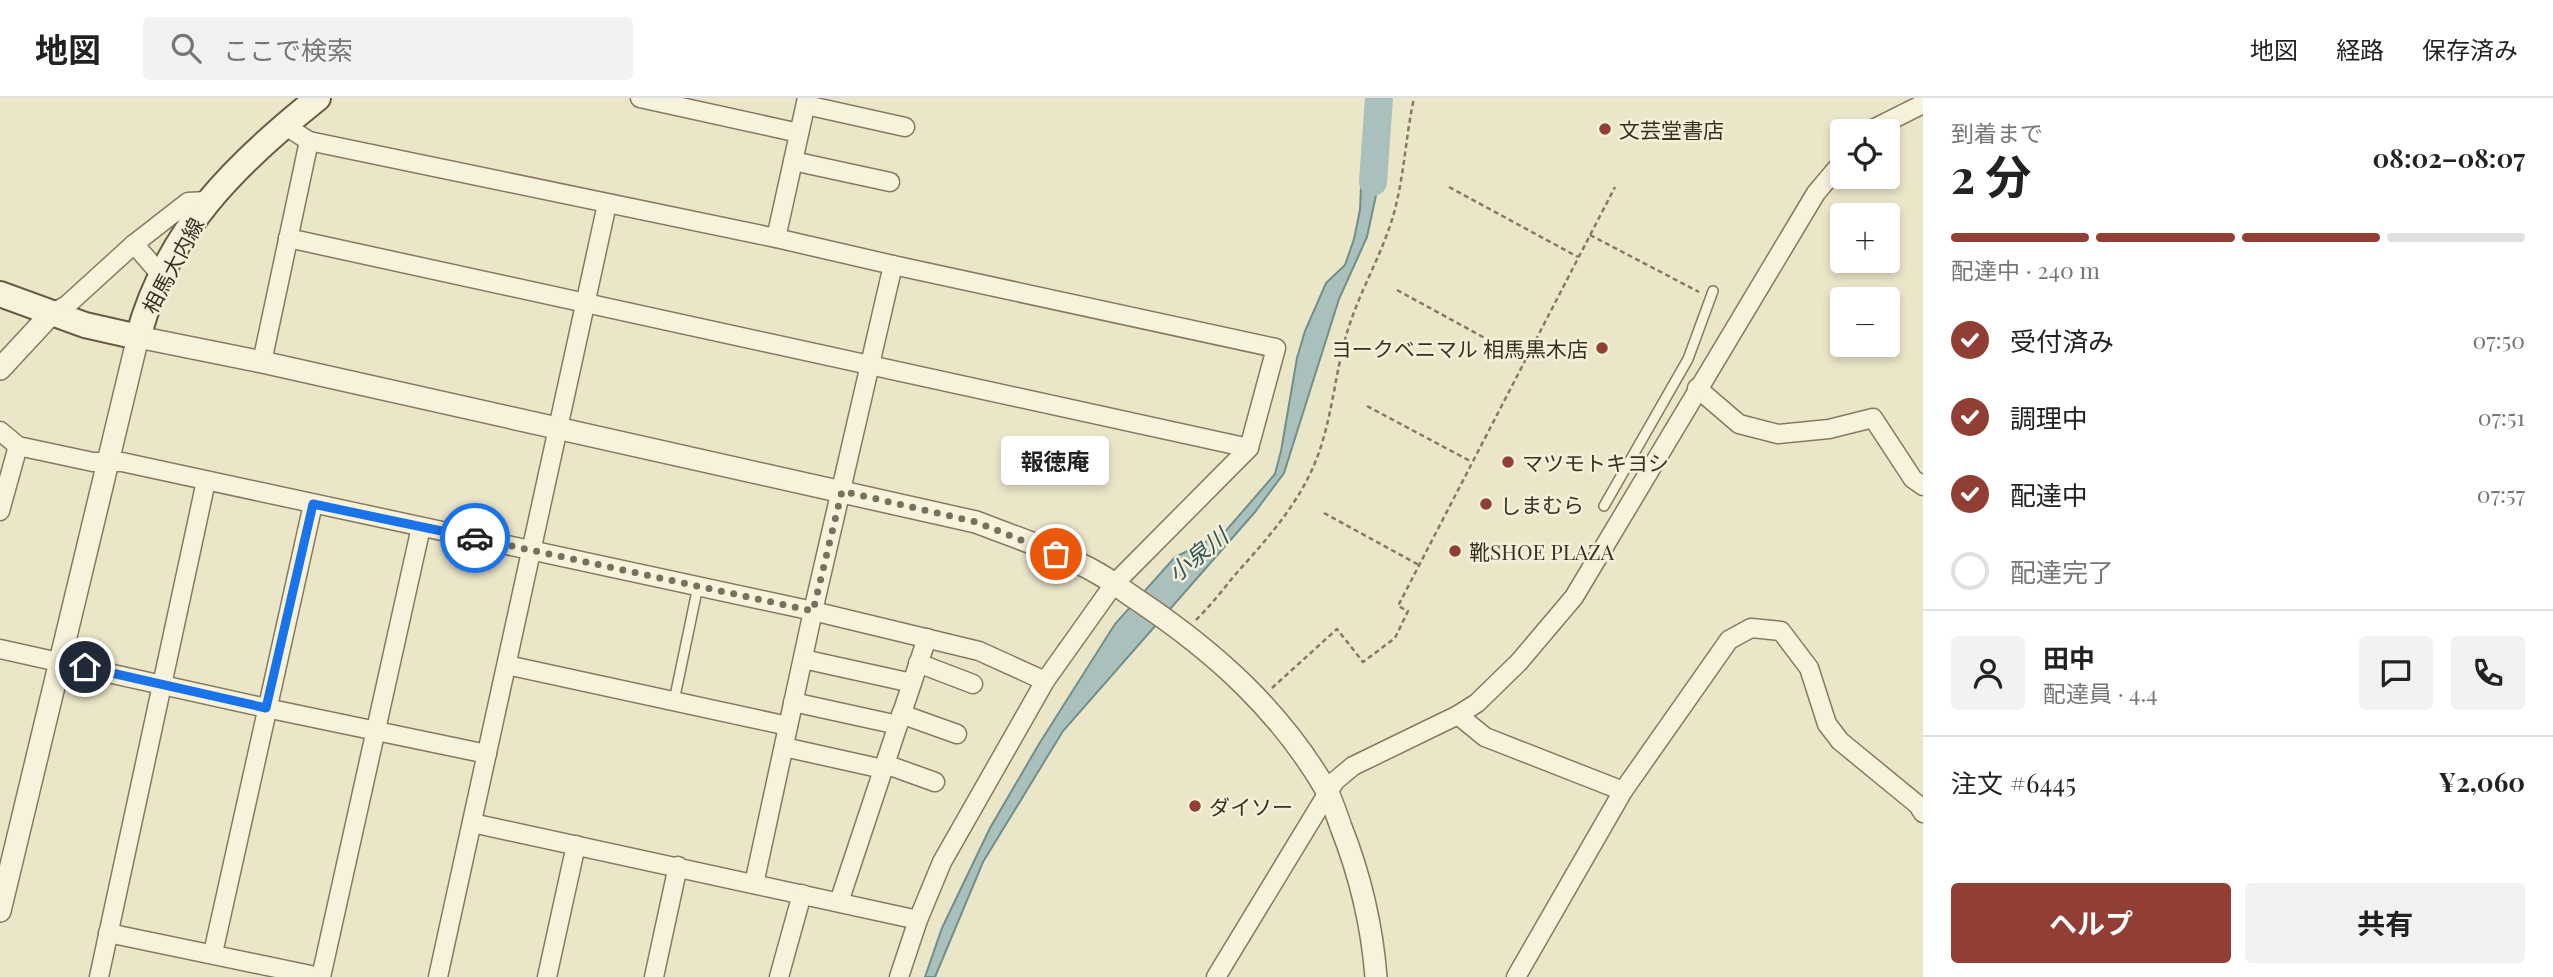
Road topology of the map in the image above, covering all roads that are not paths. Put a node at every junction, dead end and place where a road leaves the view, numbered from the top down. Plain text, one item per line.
1 (318, 98) edge
2 (640, 98) edge
3 (806, 102) edge
4 (1923, 104) edge
5 (1893, 119) edge
6 (284, 125) junction
7 (905, 127) dead end
8 (799, 133) junction
9 (309, 141) junction
10 (793, 161) junction
11 (1830, 176) edge
12 (890, 182) dead end
13 (206, 201) junction
14 (607, 204) junction
15 (288, 238) junction
16 (776, 238) junction
17 (134, 244) junction
18 (893, 265) junction
19 (162, 276) junction
20 (0, 294) edge
21 (1711, 294) road end
22 (585, 303) junction
23 (51, 314) junction
24 (138, 337) junction
25 (262, 362) junction
26 (872, 364) junction
27 (0, 369) edge
28 (1698, 388) junction
29 (558, 429) junction
30 (0, 431) edge
31 (18, 446) junction
32 (1249, 448) junction
33 (108, 462) junction
34 (1920, 480) edge
35 (206, 481) junction
36 (842, 491) junction
37 (313, 504) junction
38 (1604, 506) dead end
39 (0, 511) edge
40 (421, 527) junction
41 (531, 550) junction
42 (698, 586) junction
43 (1121, 589) junction
44 (813, 611) junction
45 (927, 638) junction
46 (0, 649) edge
47 (803, 659) junction
48 (59, 661) junction
49 (918, 663) junction
50 (506, 665) junction
51 (1045, 681) junction
52 (912, 683) junction
53 (973, 684) dead end
54 (162, 685) junction
55 (674, 701) junction
56 (793, 702) junction
57 (266, 708) junction
58 (1458, 715) junction
59 (900, 719) junction
60 (788, 726) junction
61 (377, 731) junction
62 (957, 734) dead end
63 (784, 747) junction
64 (487, 754) junction
65 (884, 766) junction
66 (935, 782) dead end
67 (1623, 791) junction
68 (1329, 794) junction
69 (1923, 813) edge
70 (472, 823) junction
71 (576, 845) junction
72 (678, 866) junction
73 (754, 884) junction
74 (802, 894) junction
75 (839, 902) junction
76 (0, 911) edge
77 (918, 920) junction
78 (108, 933) junction
79 (213, 953) junction
80 (99, 977) edge
81 (321, 977) edge
82 (439, 977) edge
83 (547, 977) edge
84 (654, 977) edge
85 (779, 977) edge
86 (899, 977) edge
87 (1216, 977) edge
88 (1376, 977) edge
89 (1516, 977) edge

1 - 6 main road, 相馬大内線
2 - 8 street
3 - 7 street
3 - 8 street
4 - 5 street
6 - 9 street
6 - 13 main road, 相馬大内線
8 - 10 street
9 - 14 street
9 - 15 street
10 - 12 street
10 - 16 street
11 - 28 street
13 - 17 street
13 - 19 main road, 相馬大内線
14 - 16 street
14 - 22 street
15 - 22 street
15 - 25 street
16 - 18 street
17 - 19 street
17 - 23 street
18 - 26 street
18 - 32 street
19 - 24 main road, 相馬大内線
20 - 23 main road, 相馬大内線
21 - 38 lane
22 - 26 street
22 - 29 street
23 - 24 main road, 相馬大内線
23 - 27 street
24 - 25 street
24 - 33 street
25 - 29 street
26 - 32 street
26 - 36 street
28 - 34 street
28 - 58 street
29 - 36 street
29 - 41 street
30 - 31 street
31 - 33 street
31 - 39 street
32 - 43 street
33 - 35 street
33 - 48 street
35 - 37 street
35 - 54 street
36 - 43 street
36 - 44 street
37 - 40 street
37 - 57 street
40 - 41 street
40 - 61 street
41 - 42 street
41 - 50 street
42 - 44 street
42 - 55 lane
43 - 51 street
43 - 68 street
44 - 45 street
44 - 47 street
45 - 49 street
45 - 51 street
46 - 48 street
47 - 52 street
47 - 56 street
48 - 54 street
48 - 76 street
49 - 52 street
49 - 53 street
50 - 55 street
50 - 64 street
51 - 77 street
52 - 59 street
54 - 57 street
54 - 78 street
55 - 60 street
56 - 59 street
56 - 60 street
57 - 61 street
57 - 79 street
58 - 67 street
58 - 68 street
59 - 62 street
59 - 65 street
60 - 63 street
61 - 64 street
61 - 81 street
63 - 65 street
63 - 73 street
64 - 70 street
65 - 66 street
65 - 75 street
67 - 69 street
67 - 89 street
68 - 87 street
68 - 88 street
70 - 71 street
70 - 82 street
71 - 72 street
71 - 83 street
72 - 73 street
72 - 84 street
73 - 74 street
74 - 75 street
74 - 85 street
75 - 77 street
77 - 86 street
78 - 79 street
78 - 80 street
79 - 81 street

